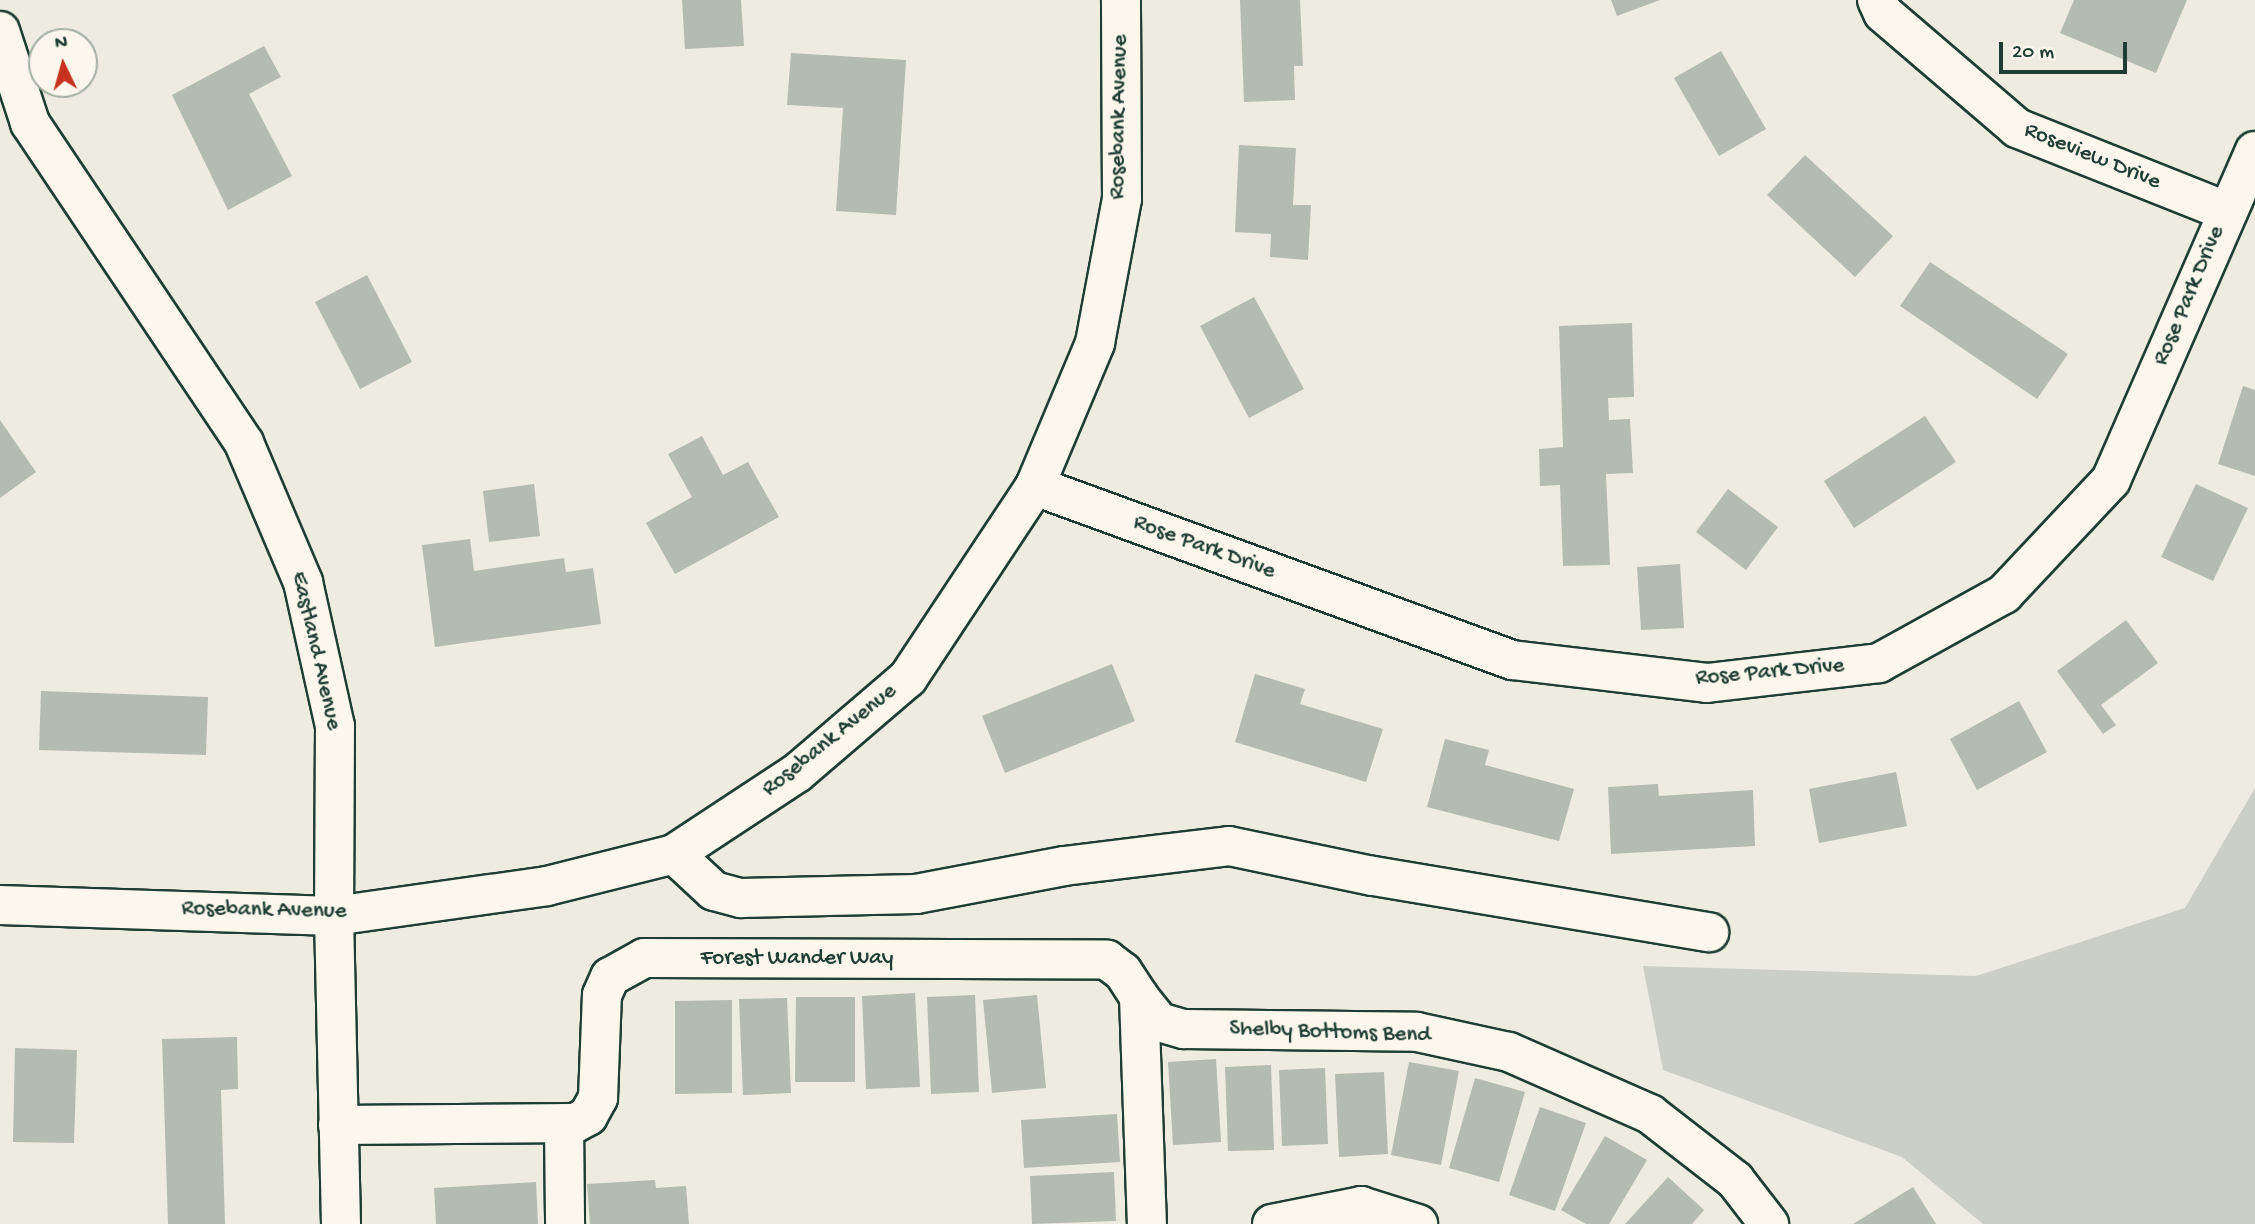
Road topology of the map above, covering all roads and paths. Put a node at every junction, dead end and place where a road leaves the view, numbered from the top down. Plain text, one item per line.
1 (1121, 0) edge
2 (1877, 0) edge
3 (0, 32) edge
4 (2255, 150) edge
5 (2226, 212) junction
6 (1035, 486) junction
7 (674, 854) junction
8 (0, 905) edge
9 (334, 916) junction
10 (1709, 932) dead end
11 (1139, 998) junction
12 (564, 1123) junction
13 (338, 1125) junction
14 (1275, 1223) edge
15 (341, 1224) edge
16 (565, 1224) edge
17 (1147, 1224) edge
18 (1418, 1224) edge
19 (1769, 1224) edge

1 - 6 street, Rosebank Avenue
2 - 5 street, Roseview Drive
3 - 9 street, Eastland Avenue
4 - 5 street, Rose Park Drive
5 - 6 street, Rose Park Drive
6 - 7 street, Rosebank Avenue
7 - 9 street, Rosebank Avenue
7 - 10 street
8 - 9 street, Rosebank Avenue
9 - 13 street, Eastland Avenue
11 - 12 street, Forest Wander Way
11 - 17 street
11 - 19 street, Shelby Bottoms Bend
12 - 13 street, Forest Wander Way
12 - 16 street
13 - 15 street, Eastland Avenue
14 - 18 street

